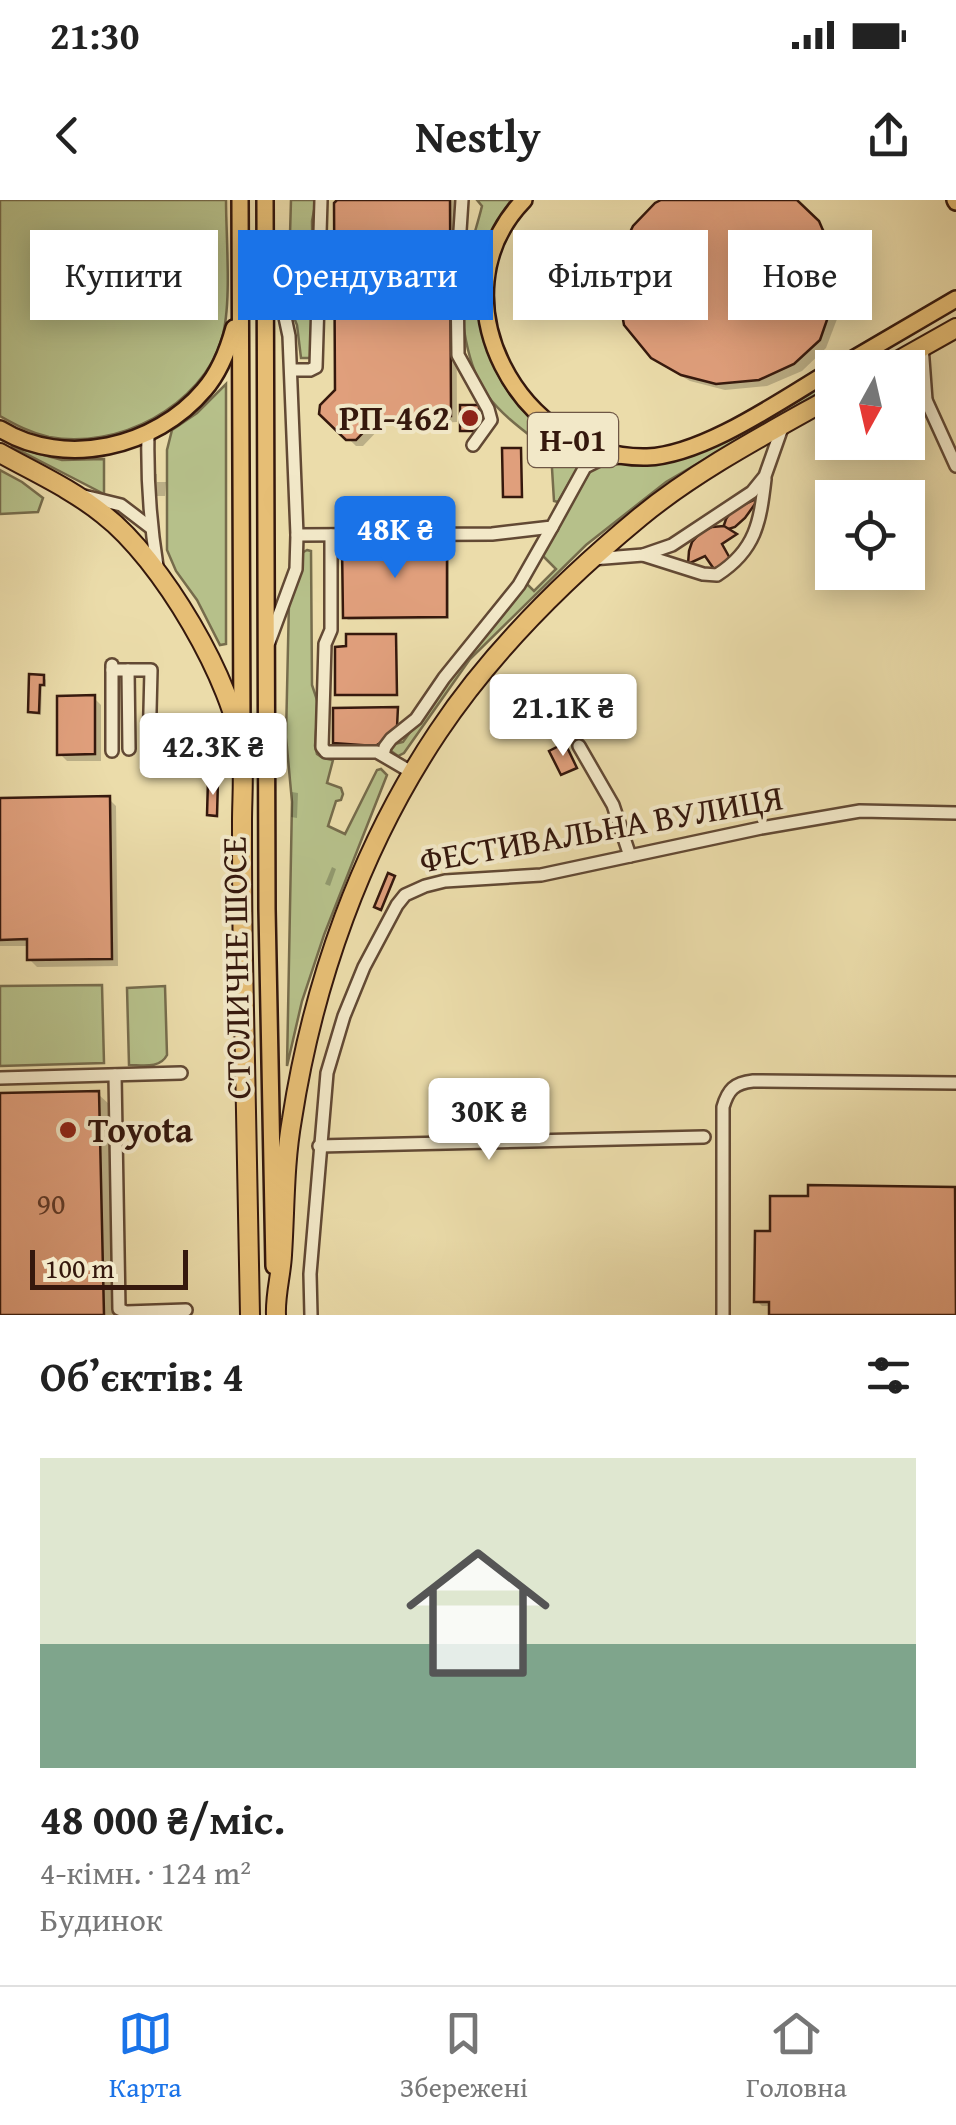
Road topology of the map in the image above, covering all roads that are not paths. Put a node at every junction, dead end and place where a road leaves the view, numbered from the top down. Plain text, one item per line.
1 (240, 200) edge
2 (265, 200) edge
3 (322, 200) edge
4 (462, 200) edge
5 (524, 200) edge
6 (265, 224) junction
7 (240, 230) edge
8 (956, 281) edge
9 (950, 303) edge
10 (238, 312) edge
11 (240, 320) edge
12 (956, 326) edge
13 (927, 343) junction
14 (868, 350) edge
15 (915, 350) edge
16 (291, 370) junction
17 (815, 380) edge
18 (926, 400) joint
19 (815, 407) edge
20 (783, 425) junction
21 (0, 429) edge
22 (148, 433) junction
23 (473, 445) dead end
24 (0, 453) edge
25 (628, 456) junction
26 (956, 466) edge
27 (766, 476) junction
28 (78, 495) junction
29 (552, 527) junction
30 (151, 528) junction
31 (331, 535) junction
32 (297, 536) junction
33 (643, 554) junction
34 (592, 559) junction
35 (158, 575) junction
36 (266, 650) junction
37 (128, 670) junction
38 (579, 746) dead end
39 (129, 749) dead end
40 (112, 751) dead end
41 (149, 752) dead end
42 (242, 752) junction
43 (383, 755) junction
44 (413, 772) junction
45 (956, 813) edge
46 (630, 856) junction
47 (180, 1073) dead end
48 (115, 1074) junction
49 (0, 1078) edge
50 (956, 1083) edge
51 (704, 1137) dead end
52 (319, 1146) junction
53 (275, 1308) edge
54 (186, 1310) dead end
55 (144, 1313) edge
56 (250, 1315) edge
57 (311, 1315) edge
58 (722, 1315) edge

1 - 7 main road, СТОЛИЧНЕ ШОСЕ
2 - 6 main road, СТОЛИЧНЕ ШОСЕ
3 - 16 street
4 - 23 street
5 - 25 main road, Н-01
6 - 16 street
6 - 36 main road, СТОЛИЧНЕ ШОСЕ
8 - 9 main road
9 - 14 main road, Н-01
10 - 22 main road
11 - 42 main road, СТОЛИЧНЕ ШОСЕ
12 - 13 highway
13 - 15 highway
13 - 18 street
16 - 32 street
17 - 25 main road, Н-01
18 - 26 street
19 - 20 highway
20 - 27 street
20 - 34 highway
21 - 22 main road
22 - 30 street
24 - 28 highway
25 - 29 street
27 - 33 street
27 - 33 street
28 - 30 street
28 - 35 highway
29 - 31 street
29 - 43 street
30 - 35 street
31 - 32 street
31 - 43 street
32 - 36 street
33 - 34 street
34 - 44 highway
35 - 42 highway
36 - 53 main road, СТОЛИЧНЕ ШОСЕ
37 - 39 street
37 - 40 street
37 - 41 street
38 - 46 street
42 - 56 highway, СТОЛИЧНЕ ШОСЕ
43 - 44 street
44 - 53 highway
45 - 46 street, ФЕСТИВАЛЬНА ВУЛИЦЯ
46 - 52 street, ФЕСТИВАЛЬНА ВУЛИЦЯ
47 - 48 street
48 - 49 street
48 - 55 street
50 - 58 street
51 - 52 street
52 - 57 street, ФЕСТИВАЛЬНА ВУЛИЦЯ
54 - 55 street

